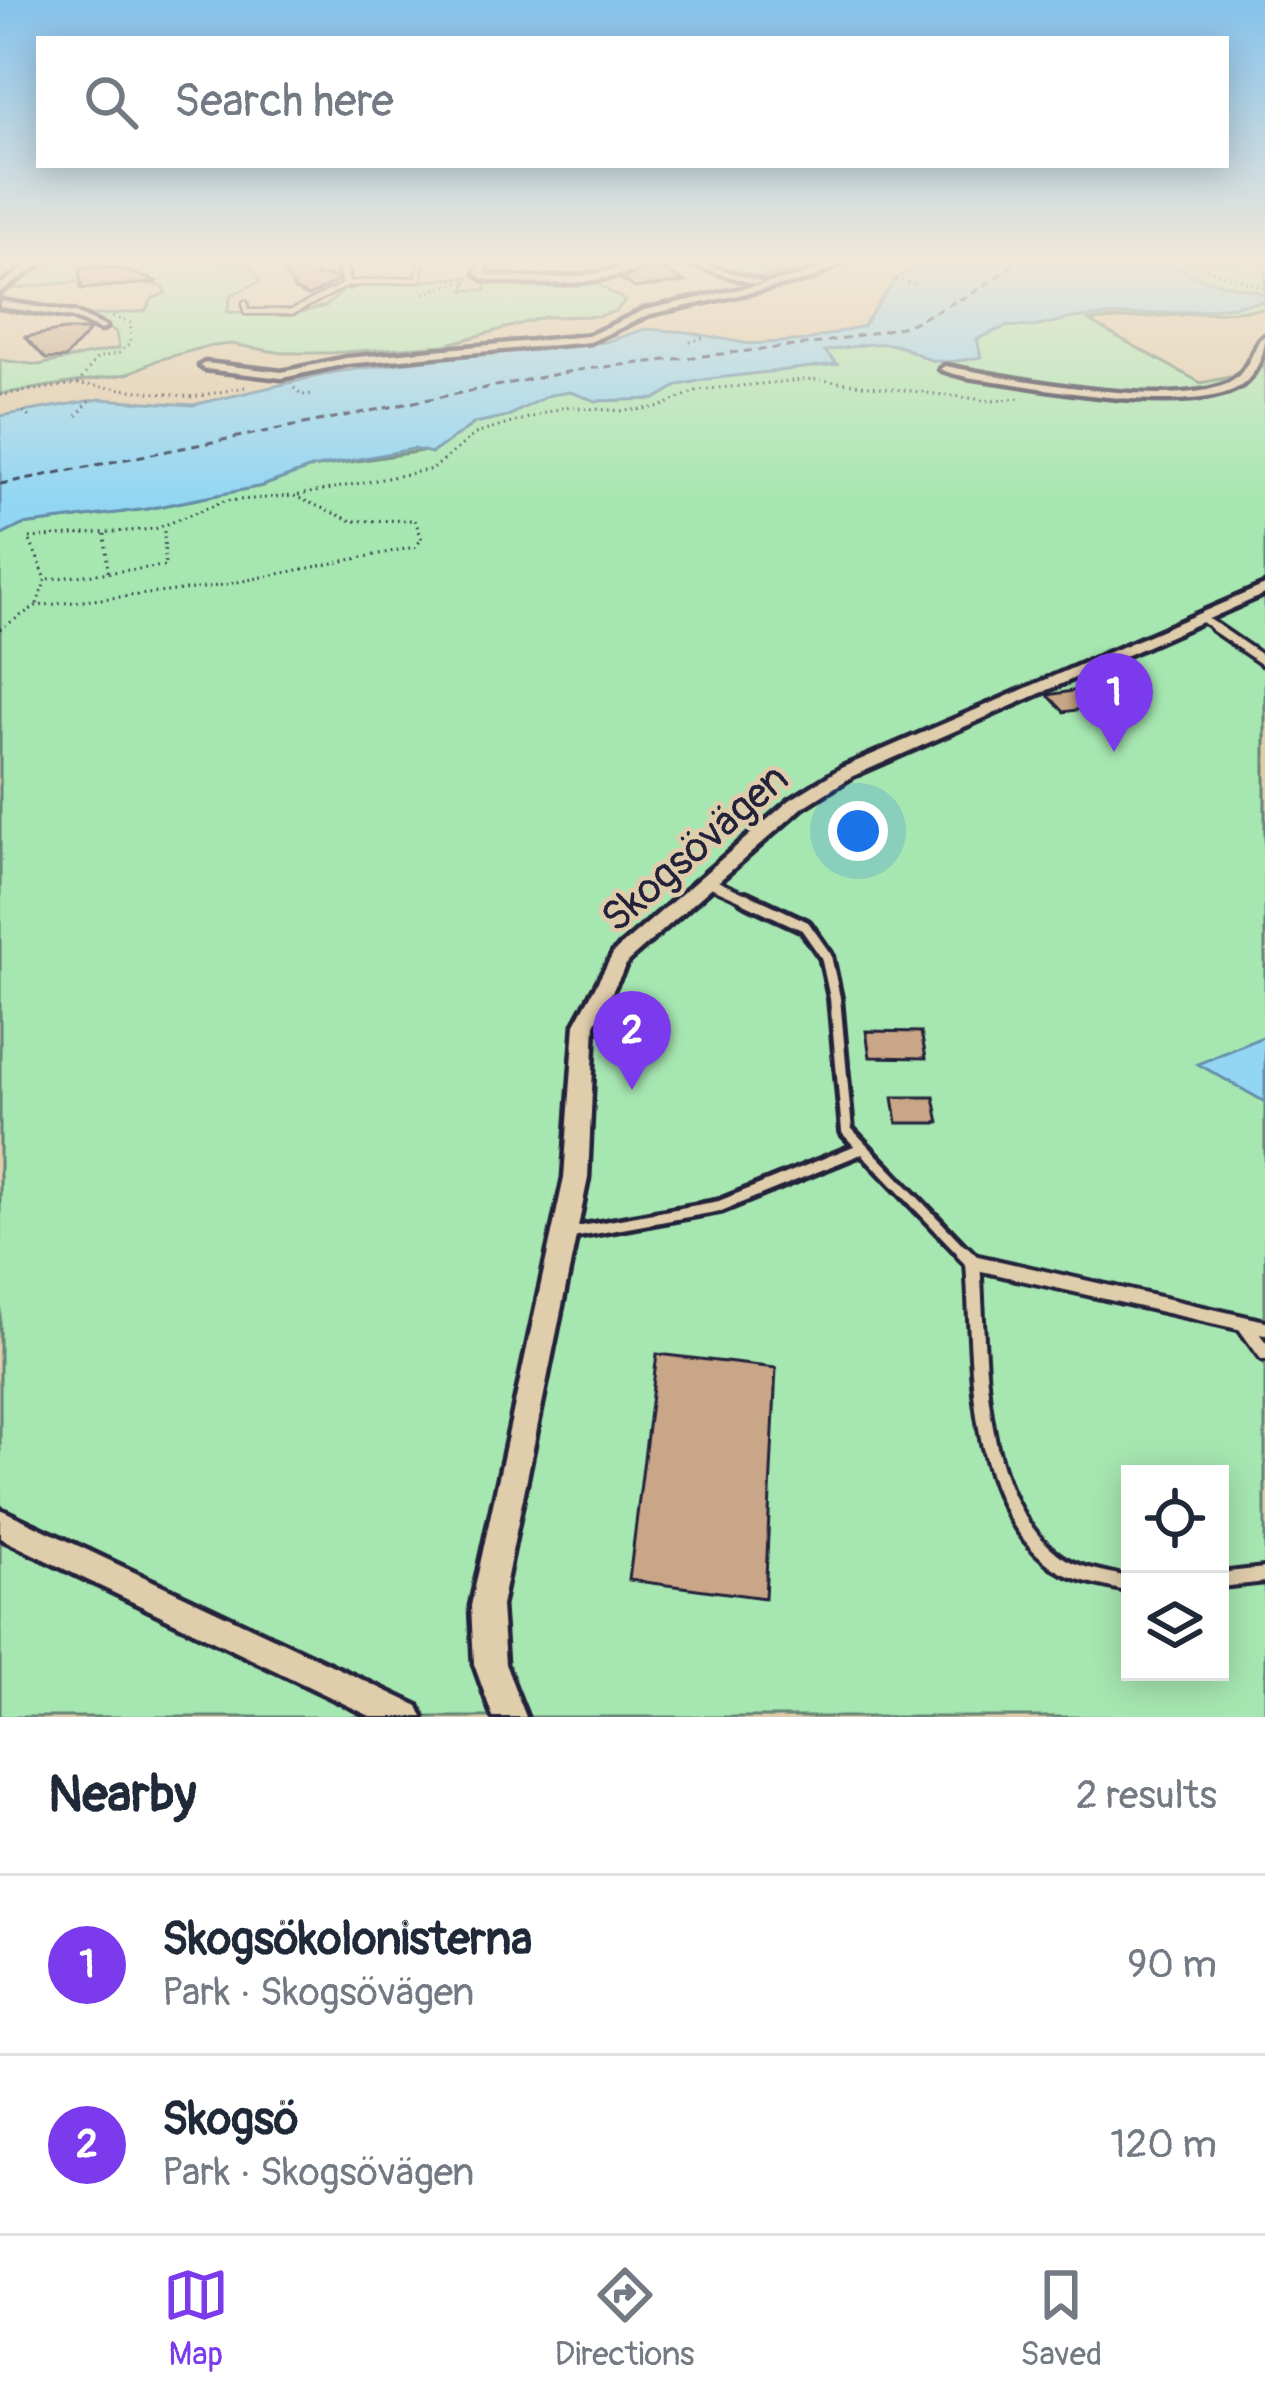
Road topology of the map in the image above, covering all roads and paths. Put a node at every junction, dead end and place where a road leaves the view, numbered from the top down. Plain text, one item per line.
1 (566, 341) edge
2 (1264, 341) edge
3 (205, 366) dead end
4 (945, 369) dead end
5 (290, 384) dead end
6 (250, 386) dead end
7 (313, 394) dead end
8 (0, 395) edge
9 (1026, 398) dead end
10 (90, 400) dead end
11 (24, 411) dead end
12 (77, 416) dead end
13 (29, 417) dead end
14 (294, 496) junction
15 (164, 527) junction
16 (105, 534) junction
17 (108, 574) junction
18 (46, 579) junction
19 (1265, 589) edge
20 (36, 606) junction
21 (1203, 620) junction
22 (0, 628) edge
23 (1265, 662) edge
24 (705, 880) junction
25 (860, 1149) junction
26 (566, 1234) junction
27 (973, 1262) junction
28 (1244, 1324) junction
29 (1265, 1328) edge
30 (1265, 1353) edge
31 (0, 1523) edge
32 (1265, 1575) edge
33 (1229, 1579) edge
34 (1121, 1582) edge
35 (406, 1717) edge
36 (510, 1717) edge

1 - 3 street
2 - 4 street
5 - 7 path
6 - 8 path
9 - 14 path
10 - 12 path
11 - 13 path
14 - 15 path
14 - 20 path
15 - 16 path
15 - 17 path
16 - 17 path
16 - 18 path
17 - 18 path
18 - 20 path
19 - 21 street, Skogsövägen
20 - 22 path
21 - 23 lane
21 - 24 street, Skogsövägen
24 - 25 lane
24 - 26 street, Skogsövägen
25 - 26 lane
25 - 27 lane
26 - 36 street, Skogsövägen
27 - 28 lane
27 - 34 lane
28 - 29 lane
28 - 30 lane
31 - 35 street
32 - 33 lane

